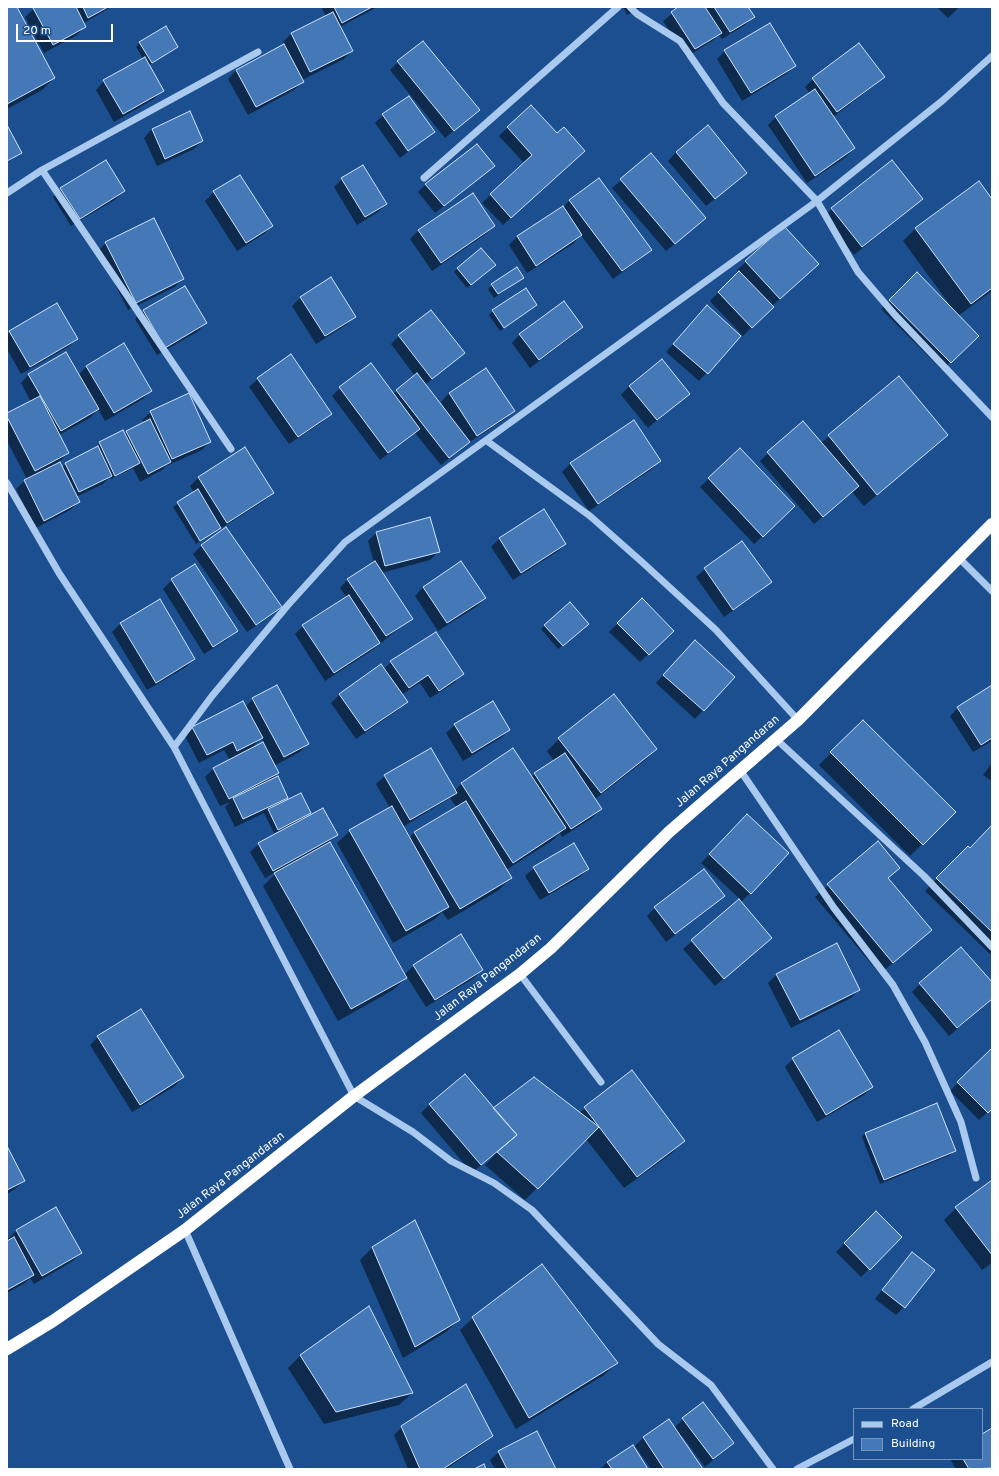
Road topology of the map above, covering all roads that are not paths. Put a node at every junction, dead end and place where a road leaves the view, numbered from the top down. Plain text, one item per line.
1 (618, 7) edge
2 (630, 7) edge
3 (258, 52) dead end
4 (992, 56) edge
5 (42, 170) junction
6 (424, 178) dead end
7 (7, 193) edge
8 (817, 201) junction
9 (992, 417) edge
10 (488, 441) junction
11 (231, 449) dead end
12 (7, 483) edge
13 (992, 524) edge
14 (959, 558) junction
15 (992, 591) edge
16 (798, 720) junction
17 (776, 739) junction
18 (174, 747) junction
19 (740, 770) junction
20 (992, 947) edge
21 (520, 974) junction
22 (601, 1082) dead end
23 (354, 1096) junction
24 (976, 1178) dead end
25 (185, 1230) junction
26 (7, 1349) edge
27 (992, 1362) edge
28 (915, 1408) edge
29 (853, 1440) edge
30 (290, 1469) edge
31 (773, 1469) edge
32 (796, 1469) edge

1 - 6 street
2 - 8 street
3 - 5 street
4 - 8 street
5 - 7 street
5 - 11 street
8 - 9 street
8 - 10 street
10 - 16 street
10 - 18 street
12 - 18 street
13 - 14 highway, Jalan Raya Pangandaran
14 - 15 street
14 - 16 highway, Jalan Raya Pangandaran
16 - 17 highway, Jalan Raya Pangandaran
17 - 19 highway, Jalan Raya Pangandaran
17 - 20 street
18 - 23 street
19 - 21 highway, Jalan Raya Pangandaran
19 - 24 street
21 - 22 street
21 - 23 highway, Jalan Raya Pangandaran
23 - 25 highway, Jalan Raya Pangandaran
23 - 31 street
25 - 26 highway, Jalan Raya Pangandaran
25 - 30 street
27 - 28 street
29 - 32 street

